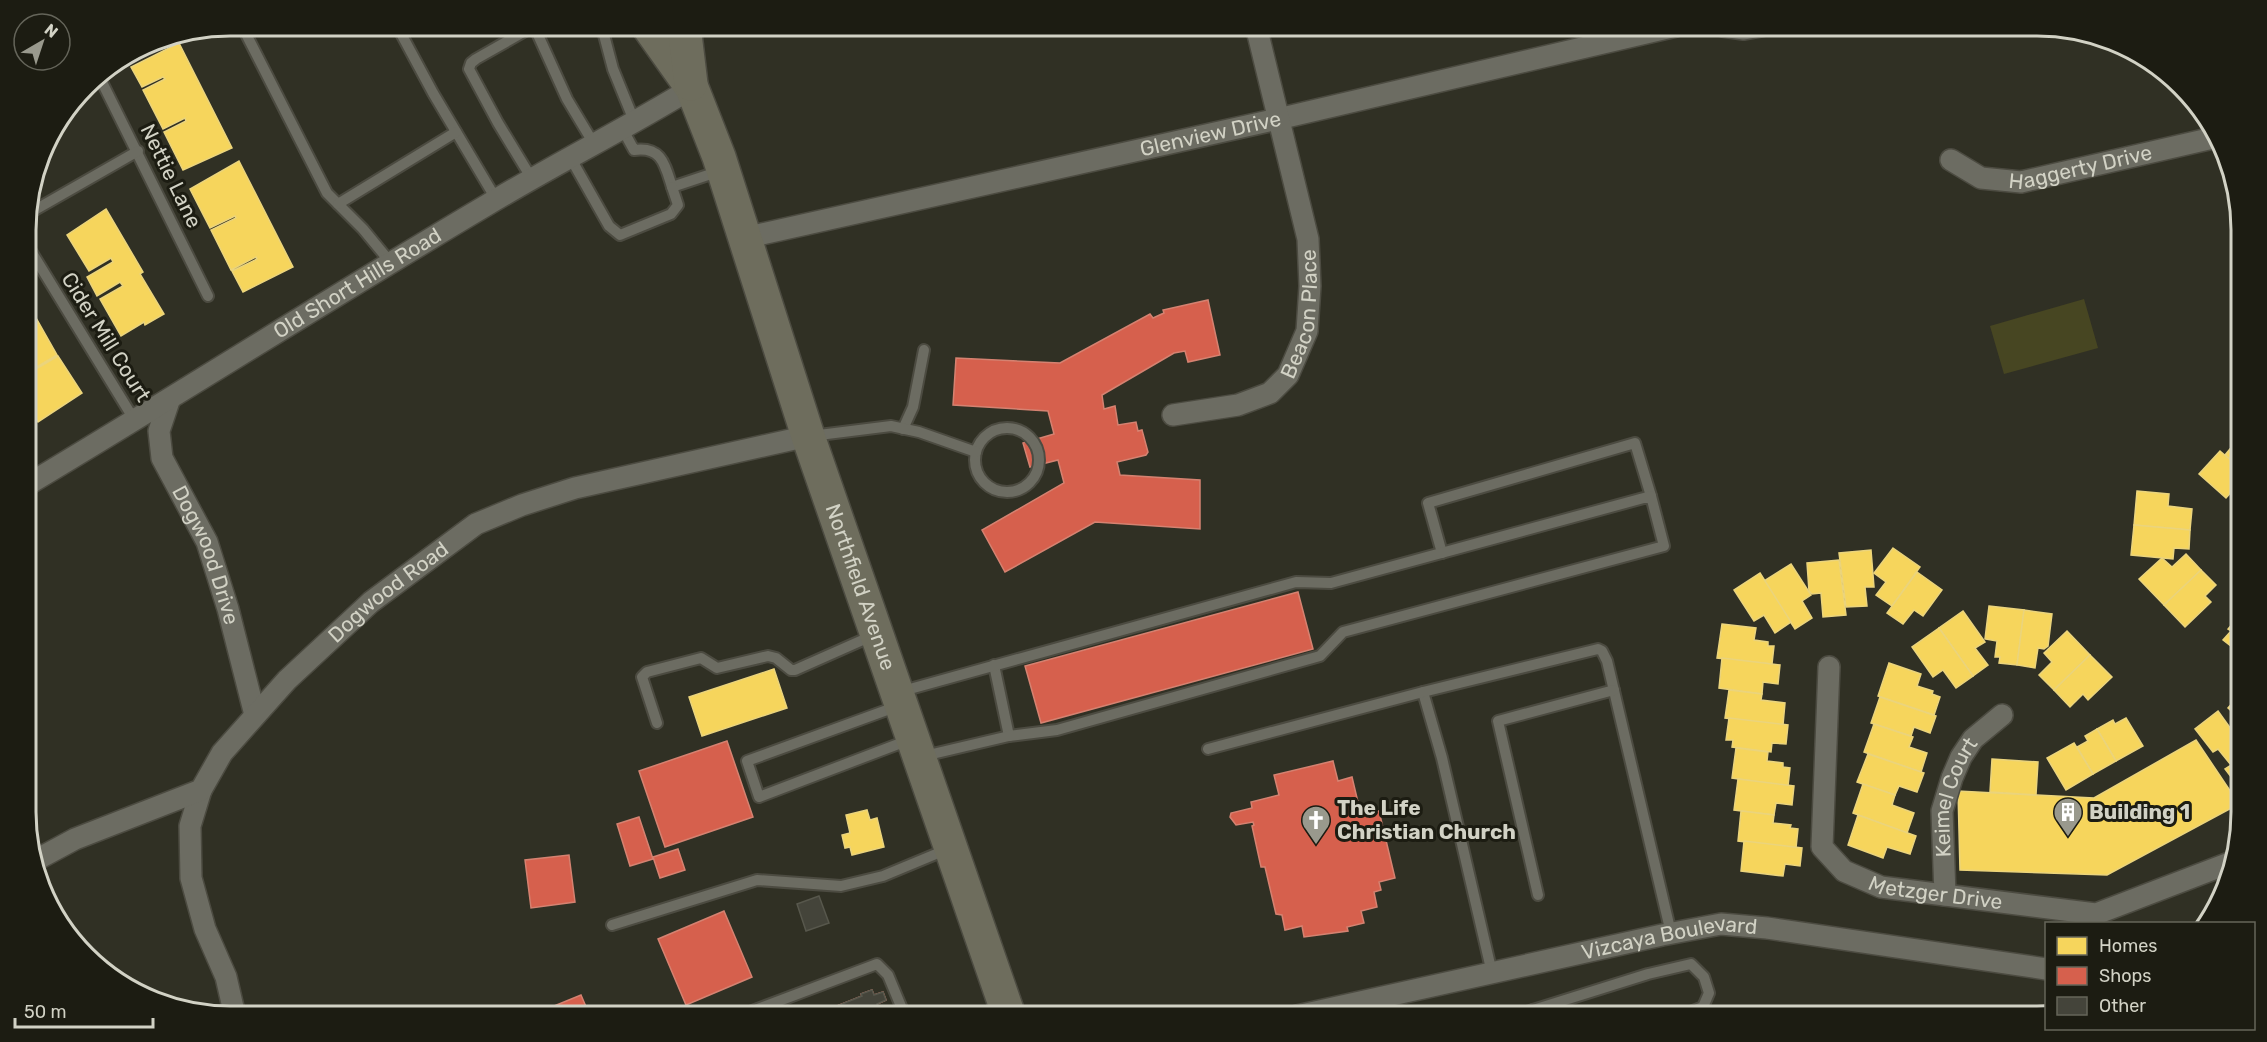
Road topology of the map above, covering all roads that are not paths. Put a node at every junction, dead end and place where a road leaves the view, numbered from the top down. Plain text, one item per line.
1 (247, 36) edge
2 (403, 36) edge
3 (516, 36) edge
4 (539, 36) edge
5 (604, 36) edge
6 (655, 36) edge
7 (685, 36) edge
8 (1258, 36) edge
9 (1633, 36) edge
10 (103, 83) edge
11 (692, 88) junction
12 (1278, 119) junction
13 (629, 126) junction
14 (456, 132) junction
15 (2208, 139) edge
16 (594, 144) junction
17 (138, 151) junction
18 (570, 158) junction
19 (1951, 160) dead end
20 (721, 164) junction
21 (532, 179) junction
22 (672, 187) junction
23 (496, 199) junction
24 (338, 204) junction
25 (37, 208) edge
26 (744, 238) junction
27 (36, 259) edge
28 (391, 264) junction
29 (208, 296) dead end
30 (924, 350) dead end
31 (169, 401) junction
32 (1173, 415) dead end
33 (135, 421) junction
34 (903, 429) junction
35 (808, 436) junction
36 (976, 452) junction
37 (36, 480) edge
38 (1651, 496) junction
39 (1442, 553) junction
40 (877, 634) junction
41 (994, 665) junction
42 (1829, 667) dead end
43 (1614, 690) junction
44 (1423, 692) junction
45 (899, 699) junction
46 (255, 715) junction
47 (2002, 715) dead end
48 (657, 723) dead end
49 (1008, 736) junction
50 (917, 748) junction
51 (1208, 749) dead end
52 (201, 790) junction
53 (951, 847) junction
54 (42, 857) edge
55 (2223, 865) edge
56 (1538, 895) dead end
57 (1946, 896) junction
58 (612, 925) dead end
59 (1671, 933) junction
60 (2045, 969) edge
61 (1492, 973) junction
62 (233, 1006) edge
63 (766, 1006) edge
64 (901, 1006) edge
65 (1006, 1006) edge
66 (1342, 1006) edge
67 (1554, 1006) edge
68 (1703, 1006) edge

1 - 24 lane
2 - 14 lane
3 - 21 lane
4 - 16 lane
5 - 13 lane
6 - 11 main road
7 - 11 main road
8 - 12 street, Beacon Place
9 - 12 street, Glenview Drive
10 - 17 lane, Nettie Lane
11 - 13 street, Old Short Hills Road
11 - 20 main road, Northfield Avenue
12 - 26 street, Glenview Drive
12 - 32 street, Beacon Place
13 - 16 street, Old Short Hills Road
13 - 22 lane
14 - 23 lane
14 - 24 lane
15 - 19 street, Haggerty Drive
16 - 18 street, Old Short Hills Road
17 - 25 lane
17 - 29 lane, Nettie Lane
18 - 21 street, Old Short Hills Road
18 - 22 lane
20 - 22 lane
20 - 26 main road, Northfield Avenue
21 - 23 street, Old Short Hills Road
23 - 28 street, Old Short Hills Road
24 - 28 lane
26 - 35 main road, Northfield Avenue
27 - 33 lane, Cider Mill Court
28 - 31 street, Old Short Hills Road
30 - 34 lane
31 - 33 street, Old Short Hills Road
31 - 46 street, Dogwood Drive
33 - 37 street, Old Short Hills Road
34 - 35 lane
34 - 36 lane
35 - 40 main road, Northfield Avenue
35 - 46 street, Dogwood Road
36 - 36 lane
38 - 39 lane
38 - 39 lane
38 - 49 lane
39 - 41 lane
40 - 45 main road, Northfield Avenue
40 - 48 lane
41 - 45 lane
41 - 49 lane
42 - 57 street, Metzger Drive
43 - 44 lane
43 - 56 lane
43 - 59 lane
44 - 51 lane
44 - 61 lane
45 - 50 main road, Northfield Avenue
45 - 50 lane
46 - 52 street, Dogwood Road
47 - 57 street, Keimel Court
49 - 50 lane
50 - 53 main road, Northfield Avenue
52 - 54 street
52 - 62 street
53 - 58 lane
53 - 65 main road, Northfield Avenue
55 - 57 street, Metzger Drive
59 - 60 street, Vizcaya Boulevard
59 - 61 street, Vizcaya Boulevard
61 - 66 street, Vizcaya Boulevard
63 - 64 lane
67 - 68 lane

